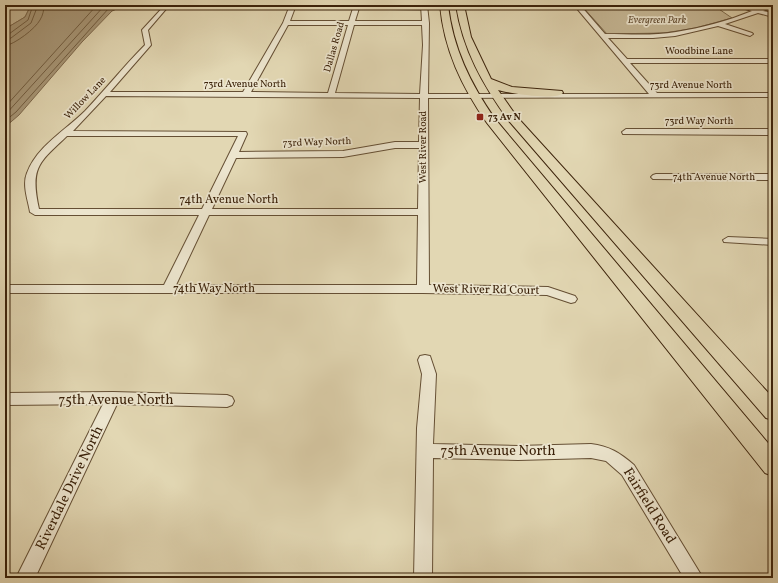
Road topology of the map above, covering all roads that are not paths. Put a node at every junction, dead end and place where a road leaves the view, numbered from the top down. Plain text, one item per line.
1 (169, 5) edge
2 (293, 5) edge
3 (357, 5) edge
4 (424, 5) edge
5 (444, 5) edge
6 (460, 5) edge
7 (577, 5) edge
8 (735, 5) edge
9 (773, 5) edge
10 (757, 11) junction
11 (773, 15) edge
12 (286, 23) junction
13 (352, 23) junction
14 (426, 23) junction
15 (718, 24) junction
16 (750, 34) dead end
17 (604, 36) junction
18 (625, 61) junction
19 (773, 61) edge
20 (492, 90) junction
21 (558, 93) joint
22 (104, 94) junction
23 (246, 94) junction
24 (330, 94) junction
25 (424, 94) junction
26 (473, 95) junction
27 (608, 95) junction
28 (654, 95) junction
29 (773, 95) edge
30 (626, 132) dead end
31 (773, 132) edge
32 (64, 133) junction
33 (423, 145) junction
34 (234, 155) junction
35 (656, 177) dead end
36 (773, 177) edge
37 (35, 212) joint
38 (423, 212) junction
39 (205, 213) junction
40 (728, 240) dead end
41 (773, 242) edge
42 (5, 289) edge
43 (168, 289) junction
44 (423, 289) junction
45 (571, 299) dead end
46 (425, 360) dead end
47 (113, 398) junction
48 (5, 399) edge
49 (227, 401) dead end
50 (773, 412) edge
51 (425, 451) junction
52 (590, 451) joint
53 (773, 466) edge
54 (25, 578) edge
55 (423, 578) edge
56 (694, 578) edge

1 - 22 street, Willow Lane
2 - 12 street
3 - 13 street, Dallas Road
4 - 14 street, West River Road
5 - 26 highway
6 - 20 highway
7 - 17 street
8 - 10 street
9 - 10 street
10 - 11 street
10 - 15 street
12 - 13 street
12 - 23 street
13 - 14 street
13 - 24 street, Dallas Road
14 - 25 street, West River Road
15 - 16 street
15 - 17 street
17 - 18 street
18 - 19 street, Woodbine Lane
18 - 28 street
20 - 21 highway
20 - 26 street, 73rd Avenue North
20 - 27 street, 73rd Avenue North
20 - 50 highway
21 - 27 street, 73rd Avenue North
22 - 23 street, 73rd Avenue North
22 - 32 street, Willow Lane
23 - 24 street, 73rd Avenue North
24 - 25 street, 73rd Avenue North
25 - 26 street, 73rd Avenue North
25 - 33 street, West River Road
26 - 53 highway
27 - 28 street, 73rd Avenue North
28 - 29 street, 73rd Avenue North
30 - 31 street, 73rd Way North
32 - 34 street
32 - 37 street, Willow Lane
33 - 34 street, 73rd Way North
33 - 38 street, West River Road
34 - 39 street
35 - 36 street, 74th Avenue North
37 - 39 street, 74th Avenue North
38 - 39 street, 74th Avenue North
38 - 44 street, West River Road
39 - 43 street
40 - 41 street
42 - 43 street, 74th Way North
43 - 44 street, 74th Way North
44 - 45 street, West River Rd Court
46 - 51 street, 75th Avenue North
47 - 48 street, 75th Avenue North
47 - 49 street, 75th Avenue North
47 - 54 street, Riverdale Drive North
51 - 52 street, 75th Avenue North
51 - 55 street
52 - 56 street, Fairfield Road

